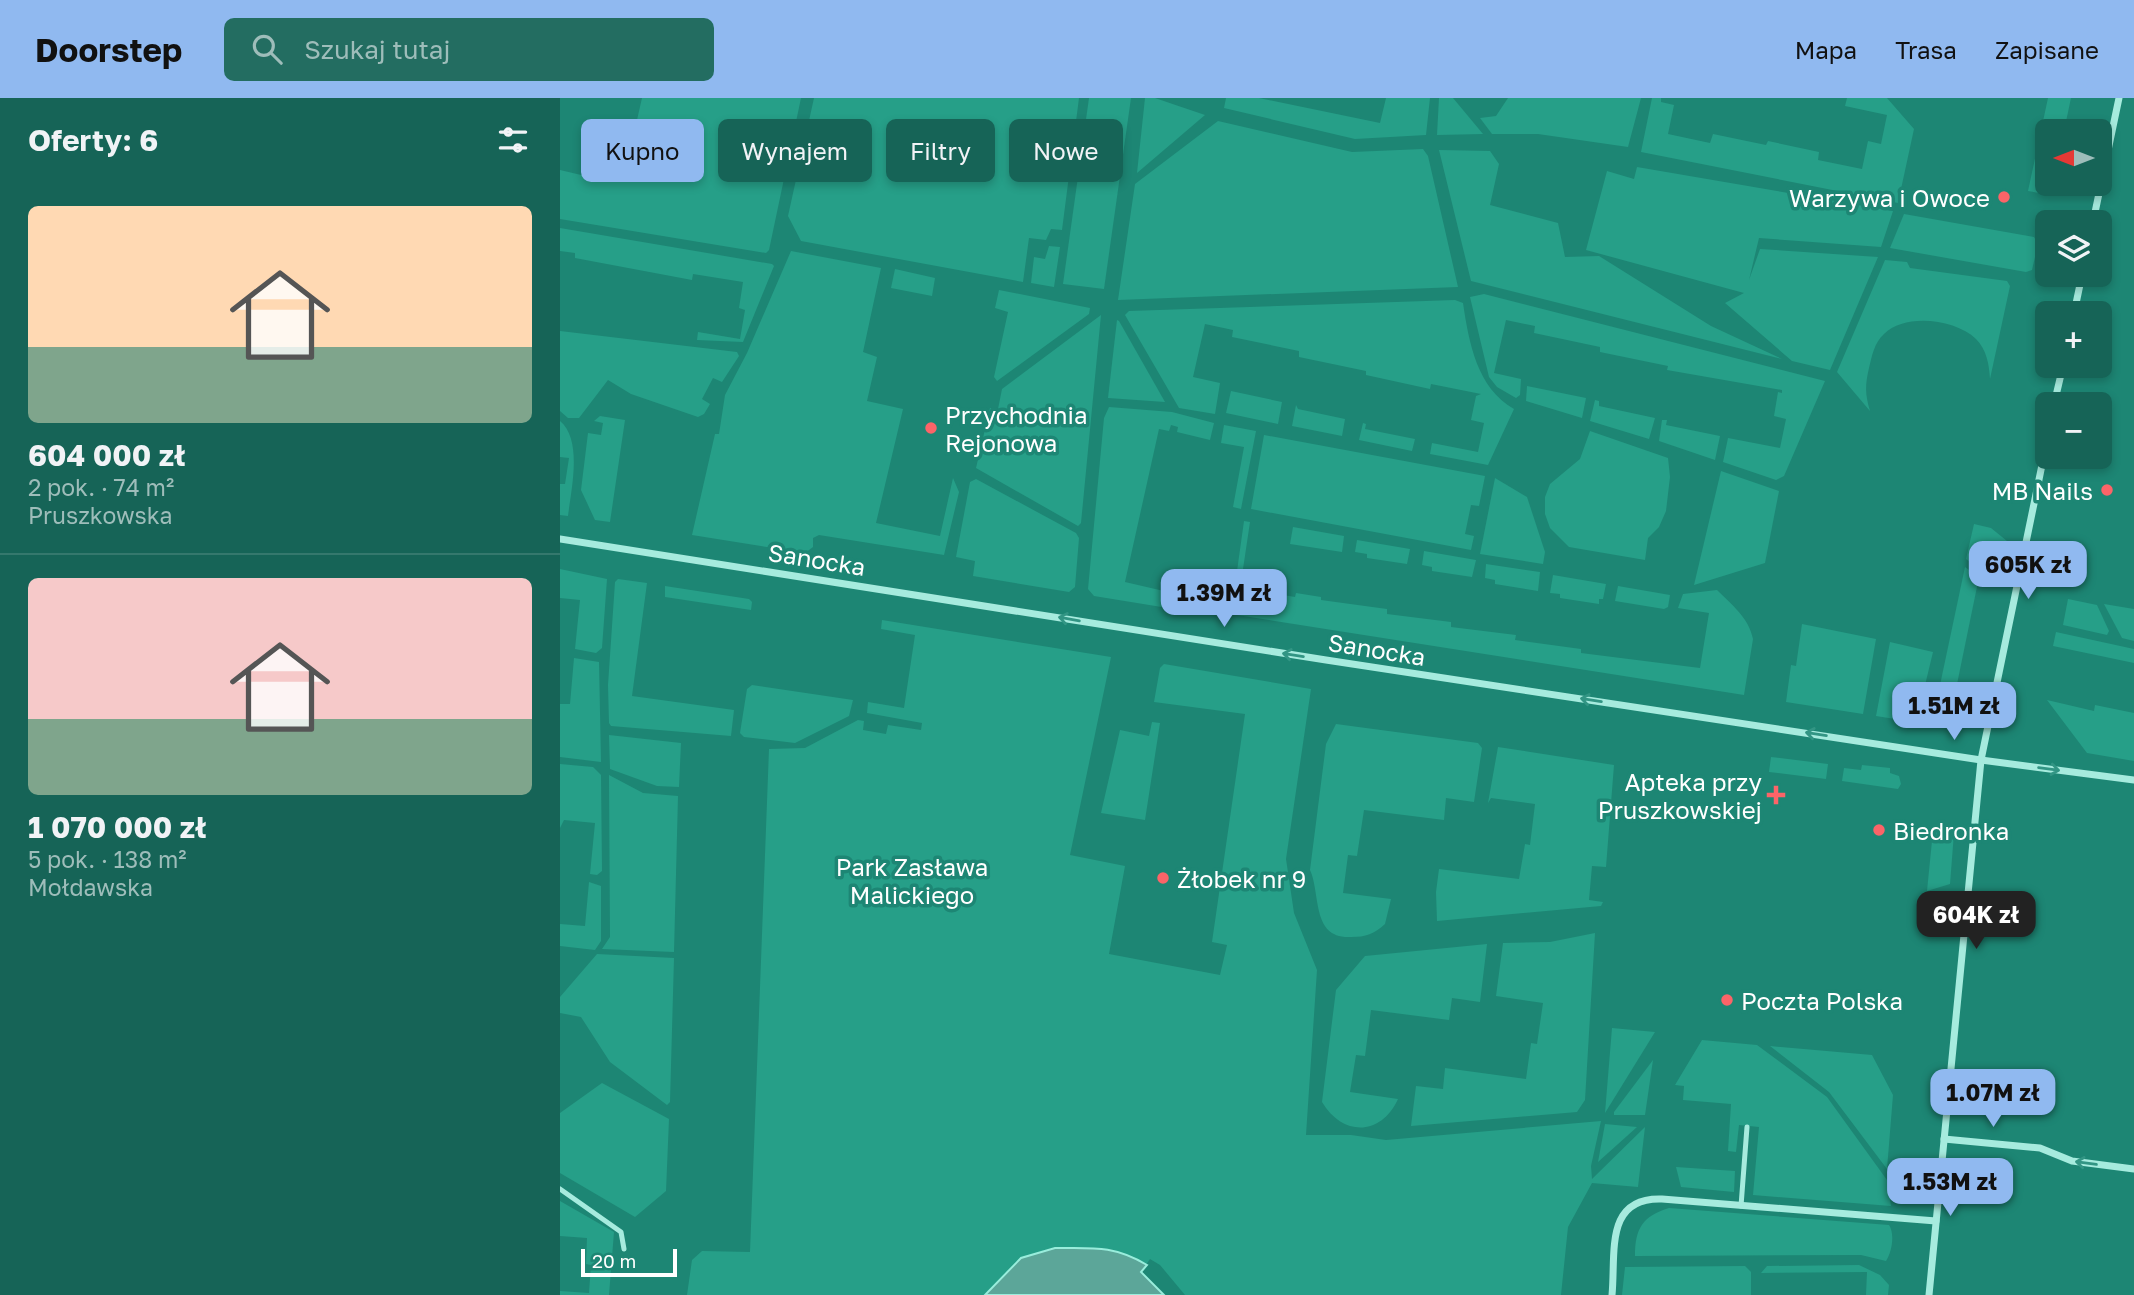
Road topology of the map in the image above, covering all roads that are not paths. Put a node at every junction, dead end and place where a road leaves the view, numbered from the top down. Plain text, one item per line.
1 (2119, 98) edge
2 (2096, 210) edge
3 (2041, 469) edge
4 (560, 539) edge
5 (1981, 761) junction
6 (2134, 780) edge
7 (1747, 1127) dead end
8 (1944, 1139) junction
9 (2134, 1169) edge
10 (560, 1189) edge
11 (1741, 1206) junction
12 (1936, 1221) junction
13 (624, 1249) dead end
14 (1612, 1295) edge
15 (1929, 1295) edge

1 - 2 street
3 - 5 street
5 -> 4 street, Sanocka
5 -> 6 street, Sanocka
5 - 8 street
7 - 11 lane
9 -> 8 street
8 - 12 street
10 - 13 lane
11 - 12 street
11 - 14 street
12 - 15 street

